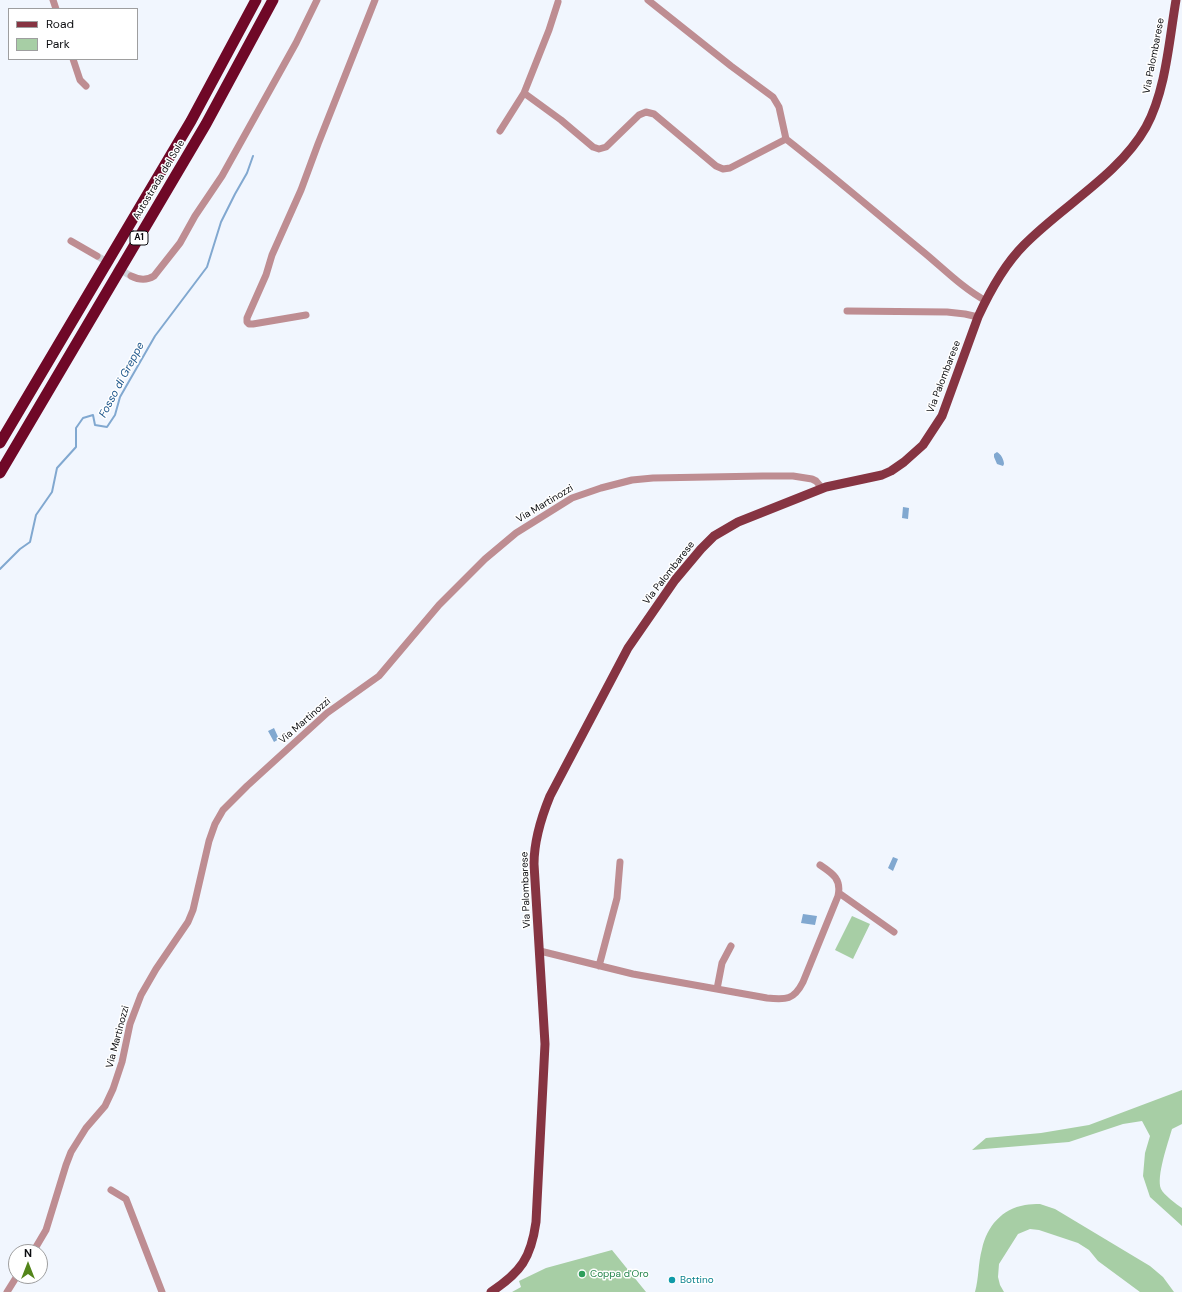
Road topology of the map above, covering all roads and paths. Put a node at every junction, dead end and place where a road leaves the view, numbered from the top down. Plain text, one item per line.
1 (256, 0) edge
2 (273, 0) edge
3 (317, 0) edge
4 (375, 0) edge
5 (648, 0) edge
6 (1176, 0) edge
7 (558, 2) dead end
8 (73, 60) edge
9 (86, 86) dead end
10 (524, 93) junction
11 (500, 131) dead end
12 (786, 139) junction
13 (71, 241) dead end
14 (97, 256) tunnel mouth
15 (131, 276) tunnel mouth
16 (986, 301) junction
17 (848, 311) dead end
18 (306, 315) dead end
19 (978, 316) junction
20 (0, 443) edge
21 (0, 473) edge
22 (822, 488) junction
23 (620, 862) dead end
24 (820, 865) dead end
25 (839, 892) junction
26 (894, 932) dead end
27 (731, 946) dead end
28 (540, 951) junction
29 (599, 966) junction
30 (717, 989) junction
31 (110, 1190) dead end
32 (38, 1244) edge
33 (162, 1292) edge
34 (492, 1292) edge

1 - 20 highway, Autostrada del Sole / A1
2 - 21 highway, Autostrada del Sole / A1
3 - 15 street
4 - 18 street
5 - 12 street
6 - 16 main road, Via Palombarese
7 - 10 street
8 - 9 street
10 - 11 street
10 - 12 street
12 - 16 street
13 - 14 street
16 - 19 main road, Via Palombarese
17 - 19 street
19 - 22 main road, Via Palombarese
22 - 28 main road, Via Palombarese
22 - 32 street, Via Martinozzi
23 - 29 street
24 - 25 street
25 - 26 street
25 - 30 street
27 - 30 street
28 - 29 street
28 - 34 main road, Via Palombarese
29 - 30 street
31 - 33 street

